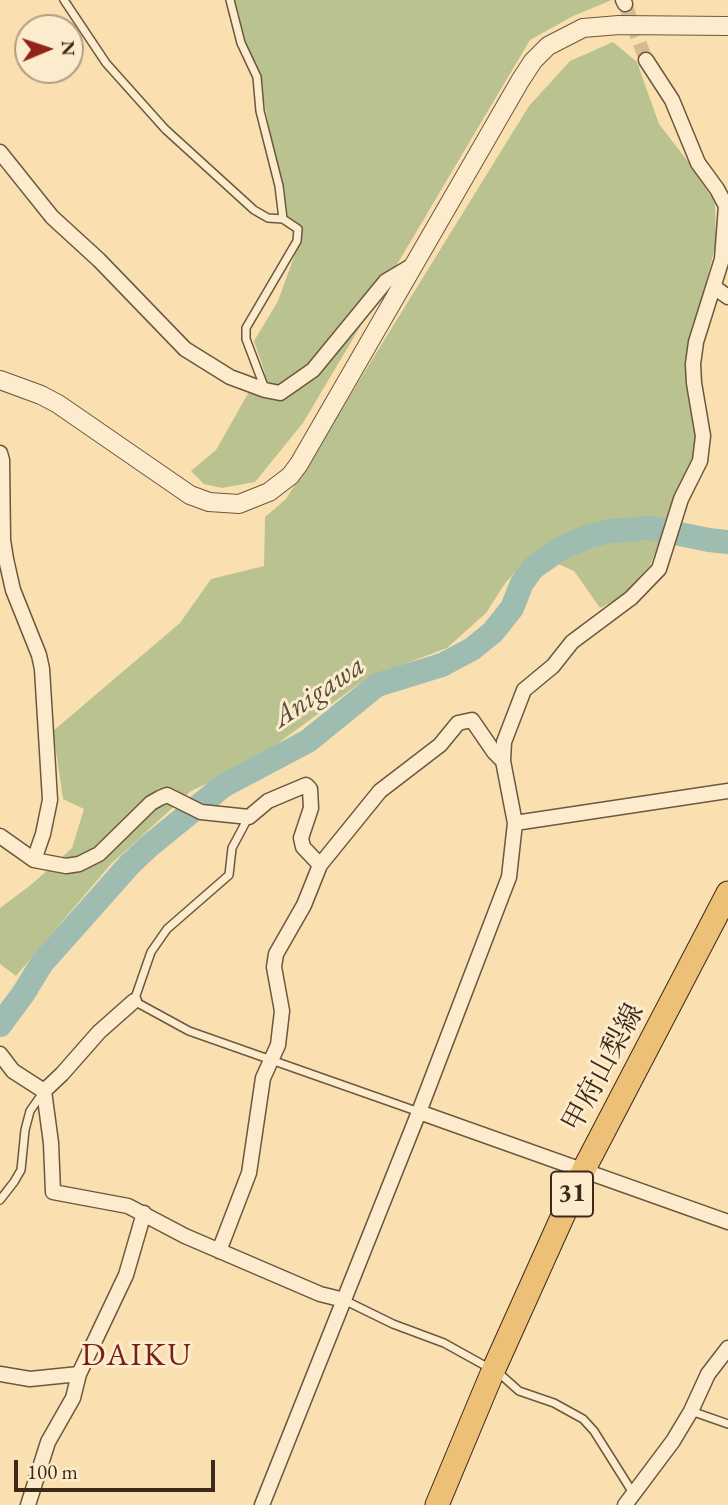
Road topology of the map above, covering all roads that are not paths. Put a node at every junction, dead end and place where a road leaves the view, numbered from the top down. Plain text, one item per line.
1 (64, 0) edge
2 (230, 0) edge
3 (728, 26) edge
4 (646, 60) tunnel mouth
5 (0, 152) edge
6 (283, 219) junction
7 (413, 265) junction
8 (728, 277) edge
9 (714, 287) junction
10 (728, 297) edge
11 (0, 380) edge
12 (265, 390) junction
13 (0, 453) edge
14 (503, 761) junction
15 (728, 791) edge
16 (249, 817) junction
17 (515, 823) junction
18 (0, 836) edge
19 (34, 860) junction
20 (320, 865) junction
21 (728, 893) edge
22 (134, 1001) junction
23 (2, 1056) edge
24 (273, 1059) junction
25 (44, 1091) junction
26 (419, 1112) junction
27 (583, 1171) junction
28 (0, 1200) edge
29 (144, 1213) junction
30 (728, 1222) edge
31 (219, 1251) junction
32 (344, 1300) junction
33 (728, 1348) edge
34 (493, 1371) junction
35 (0, 1374) edge
36 (79, 1374) junction
37 (691, 1411) junction
38 (728, 1424) edge
39 (629, 1499) edge
40 (28, 1505) edge
41 (262, 1505) edge
42 (437, 1505) edge

1 - 6 lane
2 - 6 lane
3 - 7 street
4 - 9 street
5 - 12 street
6 - 12 lane
7 - 11 street
7 - 12 street
8 - 9 street
9 - 10 street
9 - 14 street
13 - 19 street
14 - 17 street
14 - 20 street
15 - 17 street
16 - 19 street
16 - 20 street
16 - 22 lane
17 - 26 street
18 - 19 street
20 - 24 street
21 - 27 main road, 甲府山梨線 / 31
22 - 24 lane
22 - 25 street
23 - 25 street
24 - 26 lane
24 - 31 street
25 - 28 lane
25 - 29 street
26 - 27 street
26 - 32 street
27 - 30 street
27 - 34 main road, 甲府山梨線 / 31
29 - 31 street
29 - 36 street
31 - 32 street
32 - 34 lane
32 - 41 street
33 - 37 street
34 - 39 lane
34 - 42 main road, 甲府山梨線 / 31
35 - 36 street
36 - 40 street
37 - 38 lane
37 - 39 street

